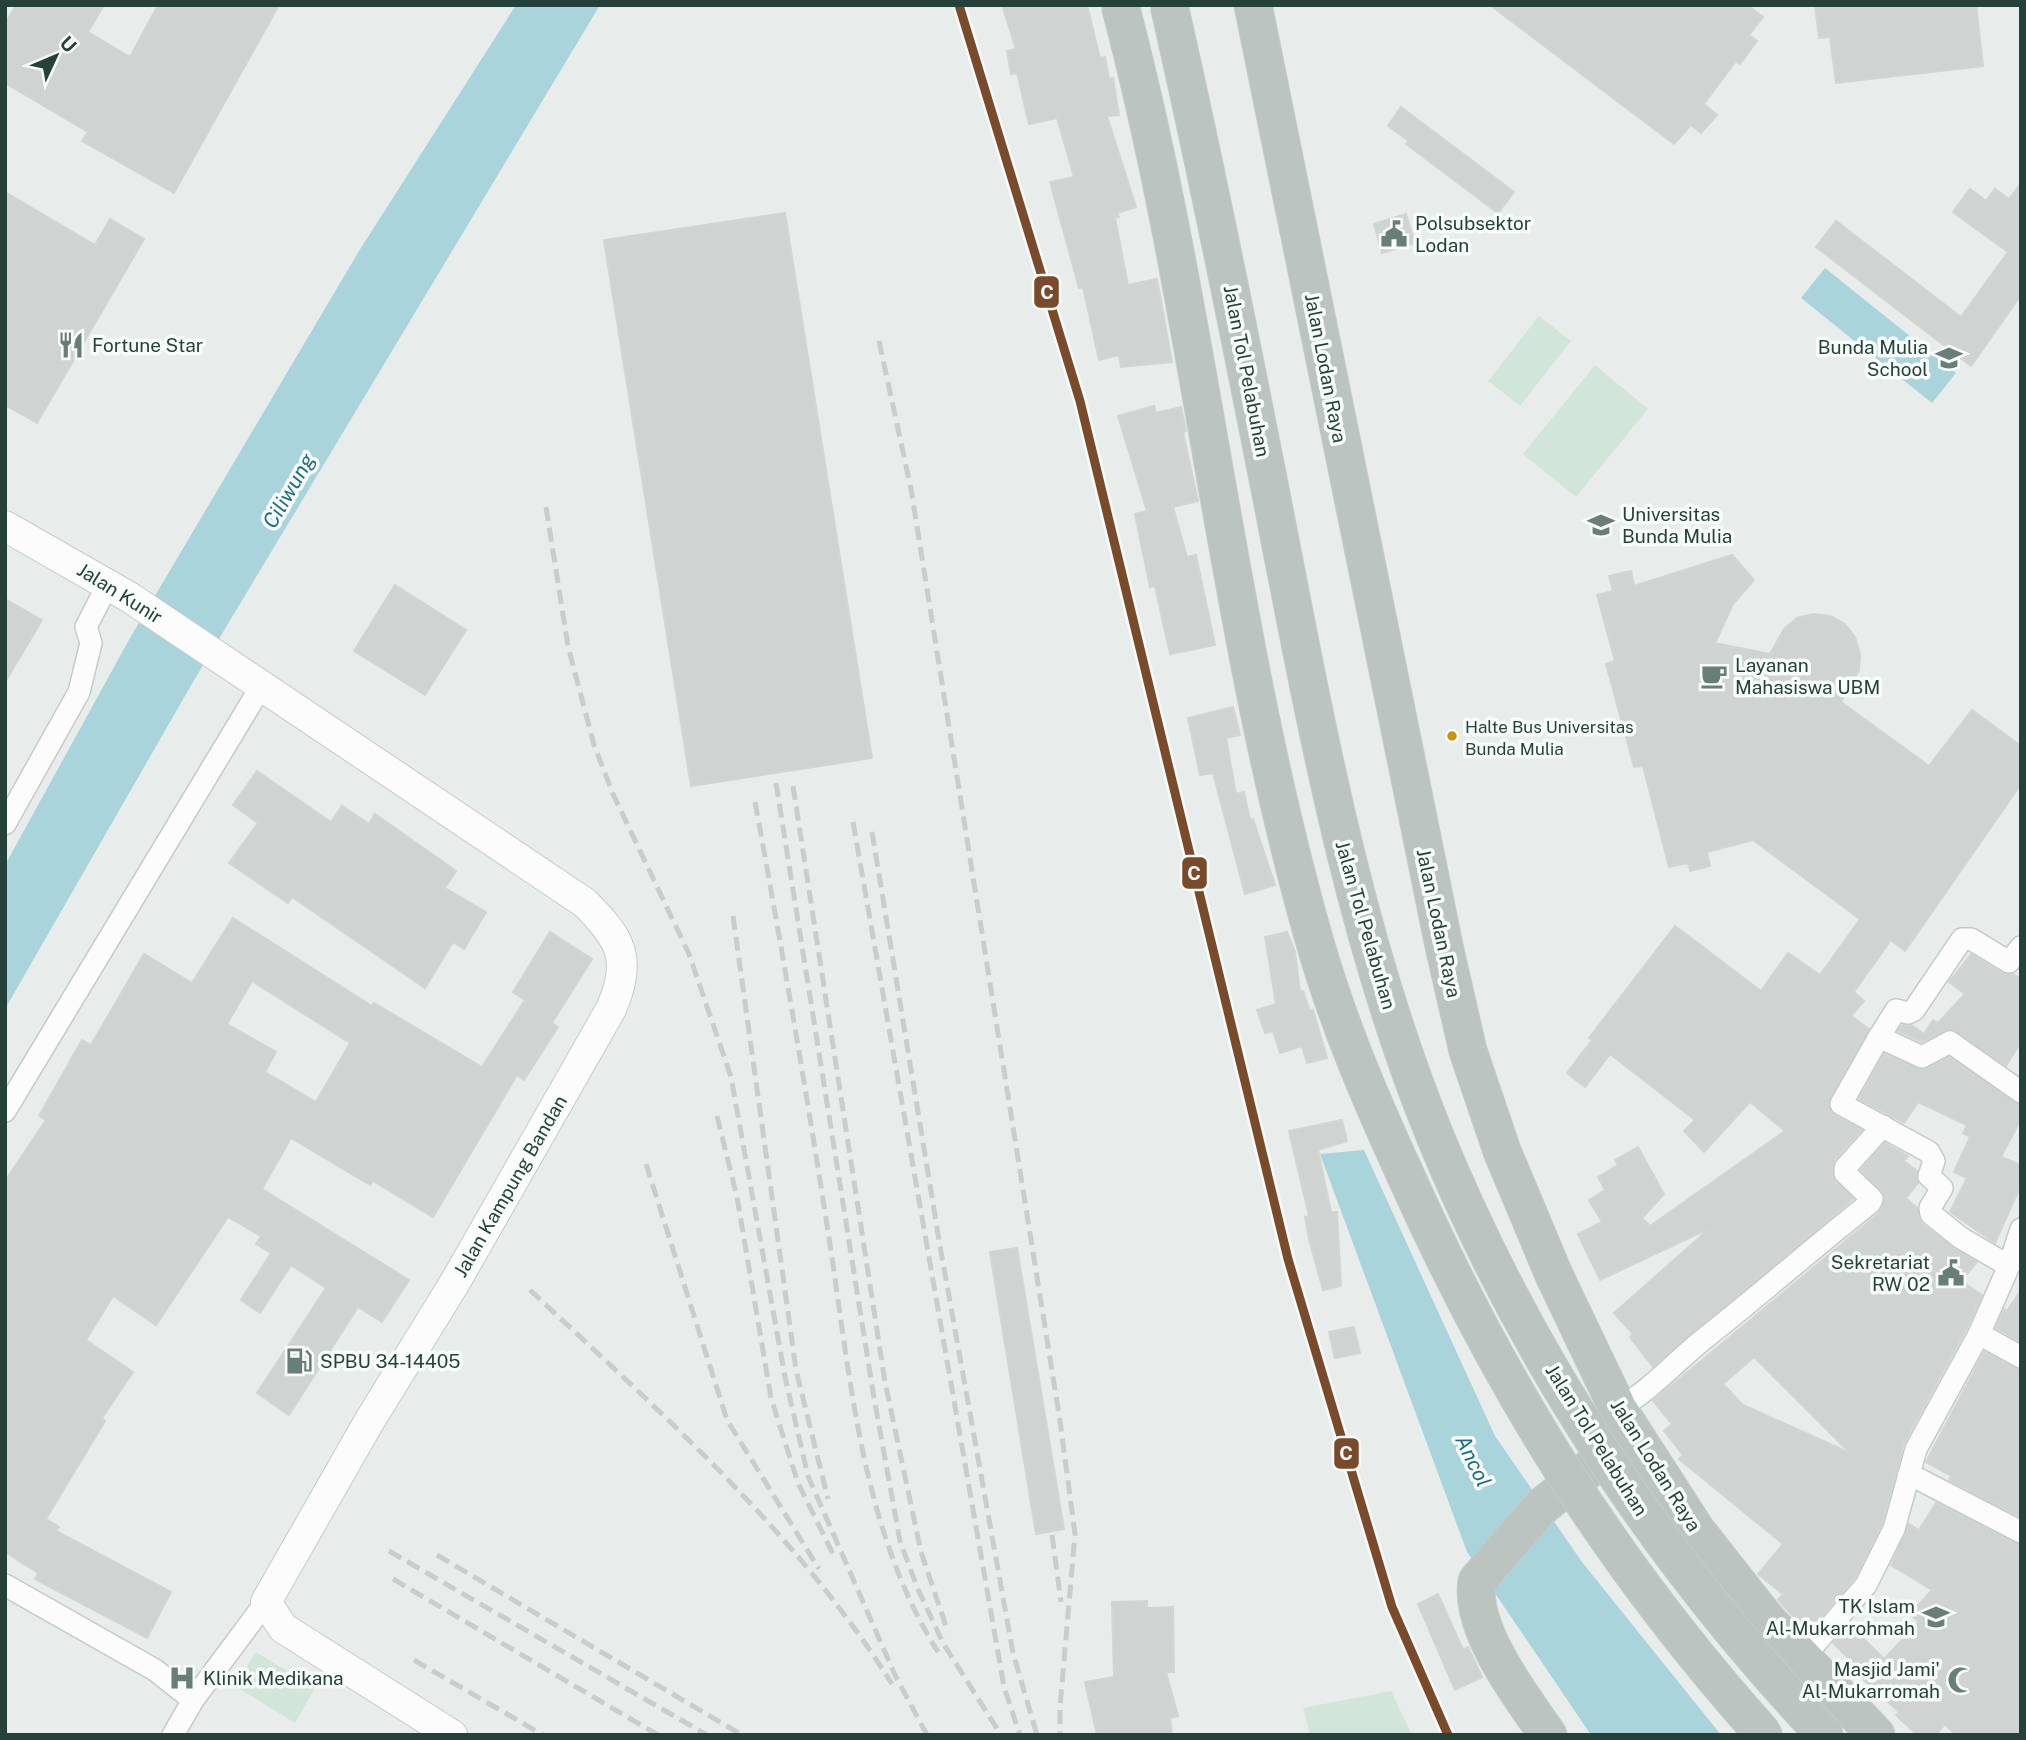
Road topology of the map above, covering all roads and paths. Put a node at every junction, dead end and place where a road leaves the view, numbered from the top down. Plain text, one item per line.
1 (1120, 5) edge
2 (1169, 5) edge
3 (1253, 5) edge
4 (5, 526) edge
5 (119, 591) junction
6 (232, 664) joint
7 (262, 685) junction
8 (5, 824) edge
9 (2021, 947) edge
10 (1880, 1037) junction
11 (2021, 1092) edge
12 (5, 1111) edge
13 (1883, 1126) junction
14 (2021, 1229) edge
15 (2009, 1266) junction
16 (1979, 1334) junction
17 (2021, 1357) edge
18 (1622, 1431) junction
19 (1909, 1475) junction
20 (2021, 1532) edge
21 (5, 1586) edge
22 (266, 1602) junction
23 (1802, 1659) junction
24 (193, 1700) junction
25 (173, 1735) edge
26 (452, 1735) edge
27 (1548, 1735) edge
28 (1764, 1735) edge
29 (1825, 1735) edge
30 (1876, 1735) edge

1 - 28 highway, bridge
2 - 29 highway, Jalan Tol Pelabuhan, bridge
3 - 18 highway, Jalan Lodan Raya
4 - 5 street, Jalan Kunir
5 - 6 street, Jalan Kunir
5 - 8 street
6 - 7 street, Jalan Kampung Bandan
7 - 12 street
7 - 22 street, Jalan Kampung Bandan
9 - 10 street
10 - 11 street
10 - 13 street
13 - 15 street
13 - 18 street
14 - 15 street
15 - 16 street
16 - 17 street
16 - 19 street
18 - 23 highway, Jalan Lodan Raya
18 - 27 highway, bridge
19 - 20 street
19 - 23 street
21 - 24 street
22 - 24 street
22 - 26 street
23 - 30 highway, Jalan Lodan Raya
24 - 25 street

